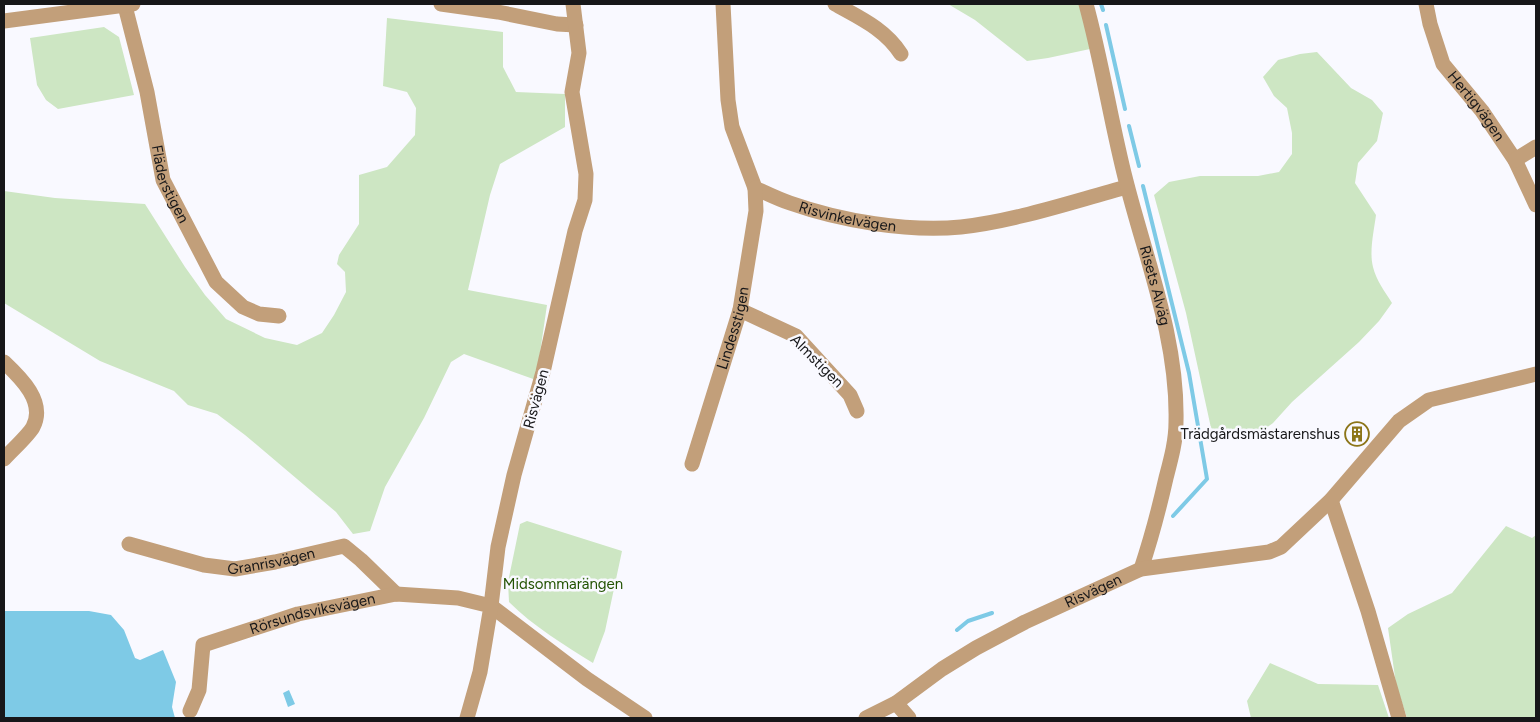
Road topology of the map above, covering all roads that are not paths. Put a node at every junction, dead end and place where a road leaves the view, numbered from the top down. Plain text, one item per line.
1 (441, 4) edge
2 (573, 4) edge
3 (724, 4) edge
4 (835, 4) edge
5 (1086, 4) edge
6 (1426, 4) edge
7 (129, 5) edge
8 (4, 21) edge
9 (576, 25) junction
10 (901, 54) dead end
11 (1536, 147) edge
12 (1515, 160) junction
13 (1127, 187) junction
14 (755, 188) junction
15 (1536, 205) edge
16 (740, 310) junction
17 (279, 316) dead end
18 (4, 362) edge
19 (1536, 374) edge
20 (857, 411) dead end
21 (4, 459) edge
22 (692, 464) dead end
23 (1330, 500) junction
24 (129, 544) dead end
25 (1141, 569) junction
26 (396, 594) junction
27 (491, 606) junction
28 (896, 703) junction
29 (190, 711) dead end
30 (467, 718) edge
31 (645, 718) edge
32 (866, 718) edge
33 (909, 718) edge
34 (1399, 718) edge

1 - 9 street
2 - 9 street, Risvägen
3 - 14 street
4 - 10 street
5 - 13 street, Risets Alväg
6 - 12 street, Hertigvägen
7 - 8 street
7 - 17 street, Fläderstigen
9 - 27 street, Risvägen
11 - 12 street
12 - 15 street, Hertigvägen
13 - 14 street, Risvinkelvägen
13 - 25 street, Risets Alväg
14 - 16 street, Lindesstigen
16 - 20 street, Almstigen
16 - 22 street, Lindesstigen
18 - 21 street
19 - 23 street, Risvägen
23 - 25 street, Risvägen
23 - 34 street
24 - 26 street, Granrisvägen
25 - 28 street, Risvägen
26 - 27 street, Rörsundsviksvägen
26 - 29 street, Rörsundsviksvägen
27 - 30 street, Risvägen
27 - 31 street
28 - 32 street, Risvägen
28 - 33 street

